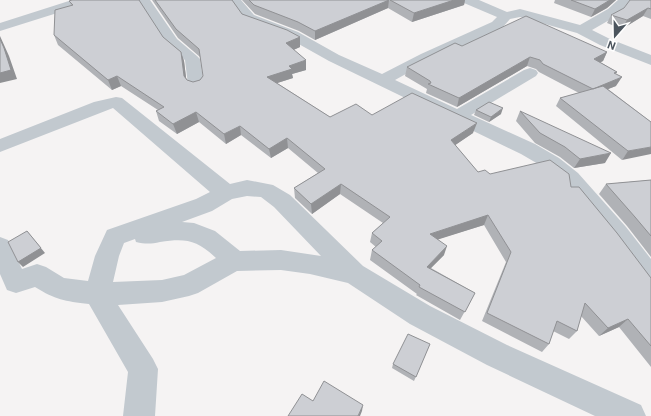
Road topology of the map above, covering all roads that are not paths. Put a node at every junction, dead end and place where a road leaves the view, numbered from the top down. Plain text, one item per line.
1 (85, 0) edge
2 (144, 0) edge
3 (234, 0) edge
4 (468, 0) edge
5 (625, 0) edge
6 (506, 16) junction
7 (0, 27) edge
8 (582, 30) junction
9 (651, 60) edge
10 (530, 73) dead end
11 (384, 80) junction
12 (196, 85) edge
13 (457, 116) junction
14 (0, 146) edge
15 (226, 193) junction
16 (114, 237) junction
17 (0, 247) edge
18 (234, 261) junction
19 (354, 274) junction
20 (651, 278) edge
21 (97, 294) junction
22 (138, 416) edge
23 (630, 416) edge

1 - 7 street
2 - 12 street
3 - 11 street
4 - 6 street
5 - 8 street
6 - 8 street
6 - 11 street
8 - 9 street
10 - 13 street
11 - 13 street
13 - 20 street
14 - 15 street
15 - 16 street
15 - 19 street
16 - 18 street
16 - 21 street
17 - 21 street
18 - 19 street
18 - 21 street
19 - 23 street
21 - 22 street

